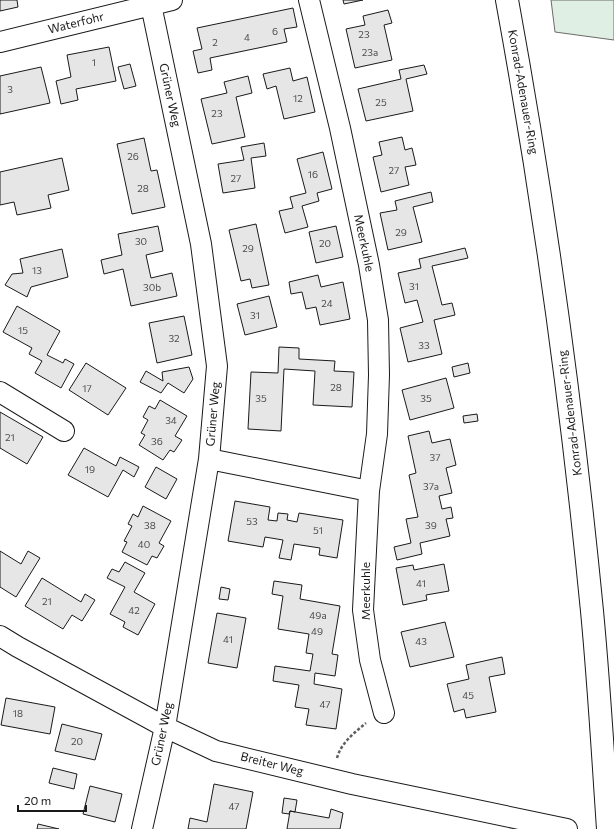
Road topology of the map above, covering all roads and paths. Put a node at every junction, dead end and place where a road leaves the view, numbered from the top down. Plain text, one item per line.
1 (172, 0) edge
2 (309, 0) edge
3 (507, 0) edge
4 (151, 2) edge
5 (0, 42) edge
6 (0, 392) edge
7 (64, 431) dead end
8 (209, 459) junction
9 (369, 491) junction
10 (0, 636) edge
11 (384, 714) joint
12 (165, 727) junction
13 (336, 759) dead end
14 (142, 829) edge
15 (567, 829) edge
16 (608, 829) edge

1 - 4 street
2 - 9 street, Meerkuhle
3 - 16 main road, Konrad-Adenauer-Ring
4 - 5 street, Waterfohr
4 - 8 street, Grüner Weg
6 - 7 street
8 - 9 street
8 - 12 street, Grüner Weg
9 - 11 street, Meerkuhle
10 - 12 street, Breiter Weg
11 - 13 path
12 - 14 street, Grüner Weg
12 - 15 street, Breiter Weg

